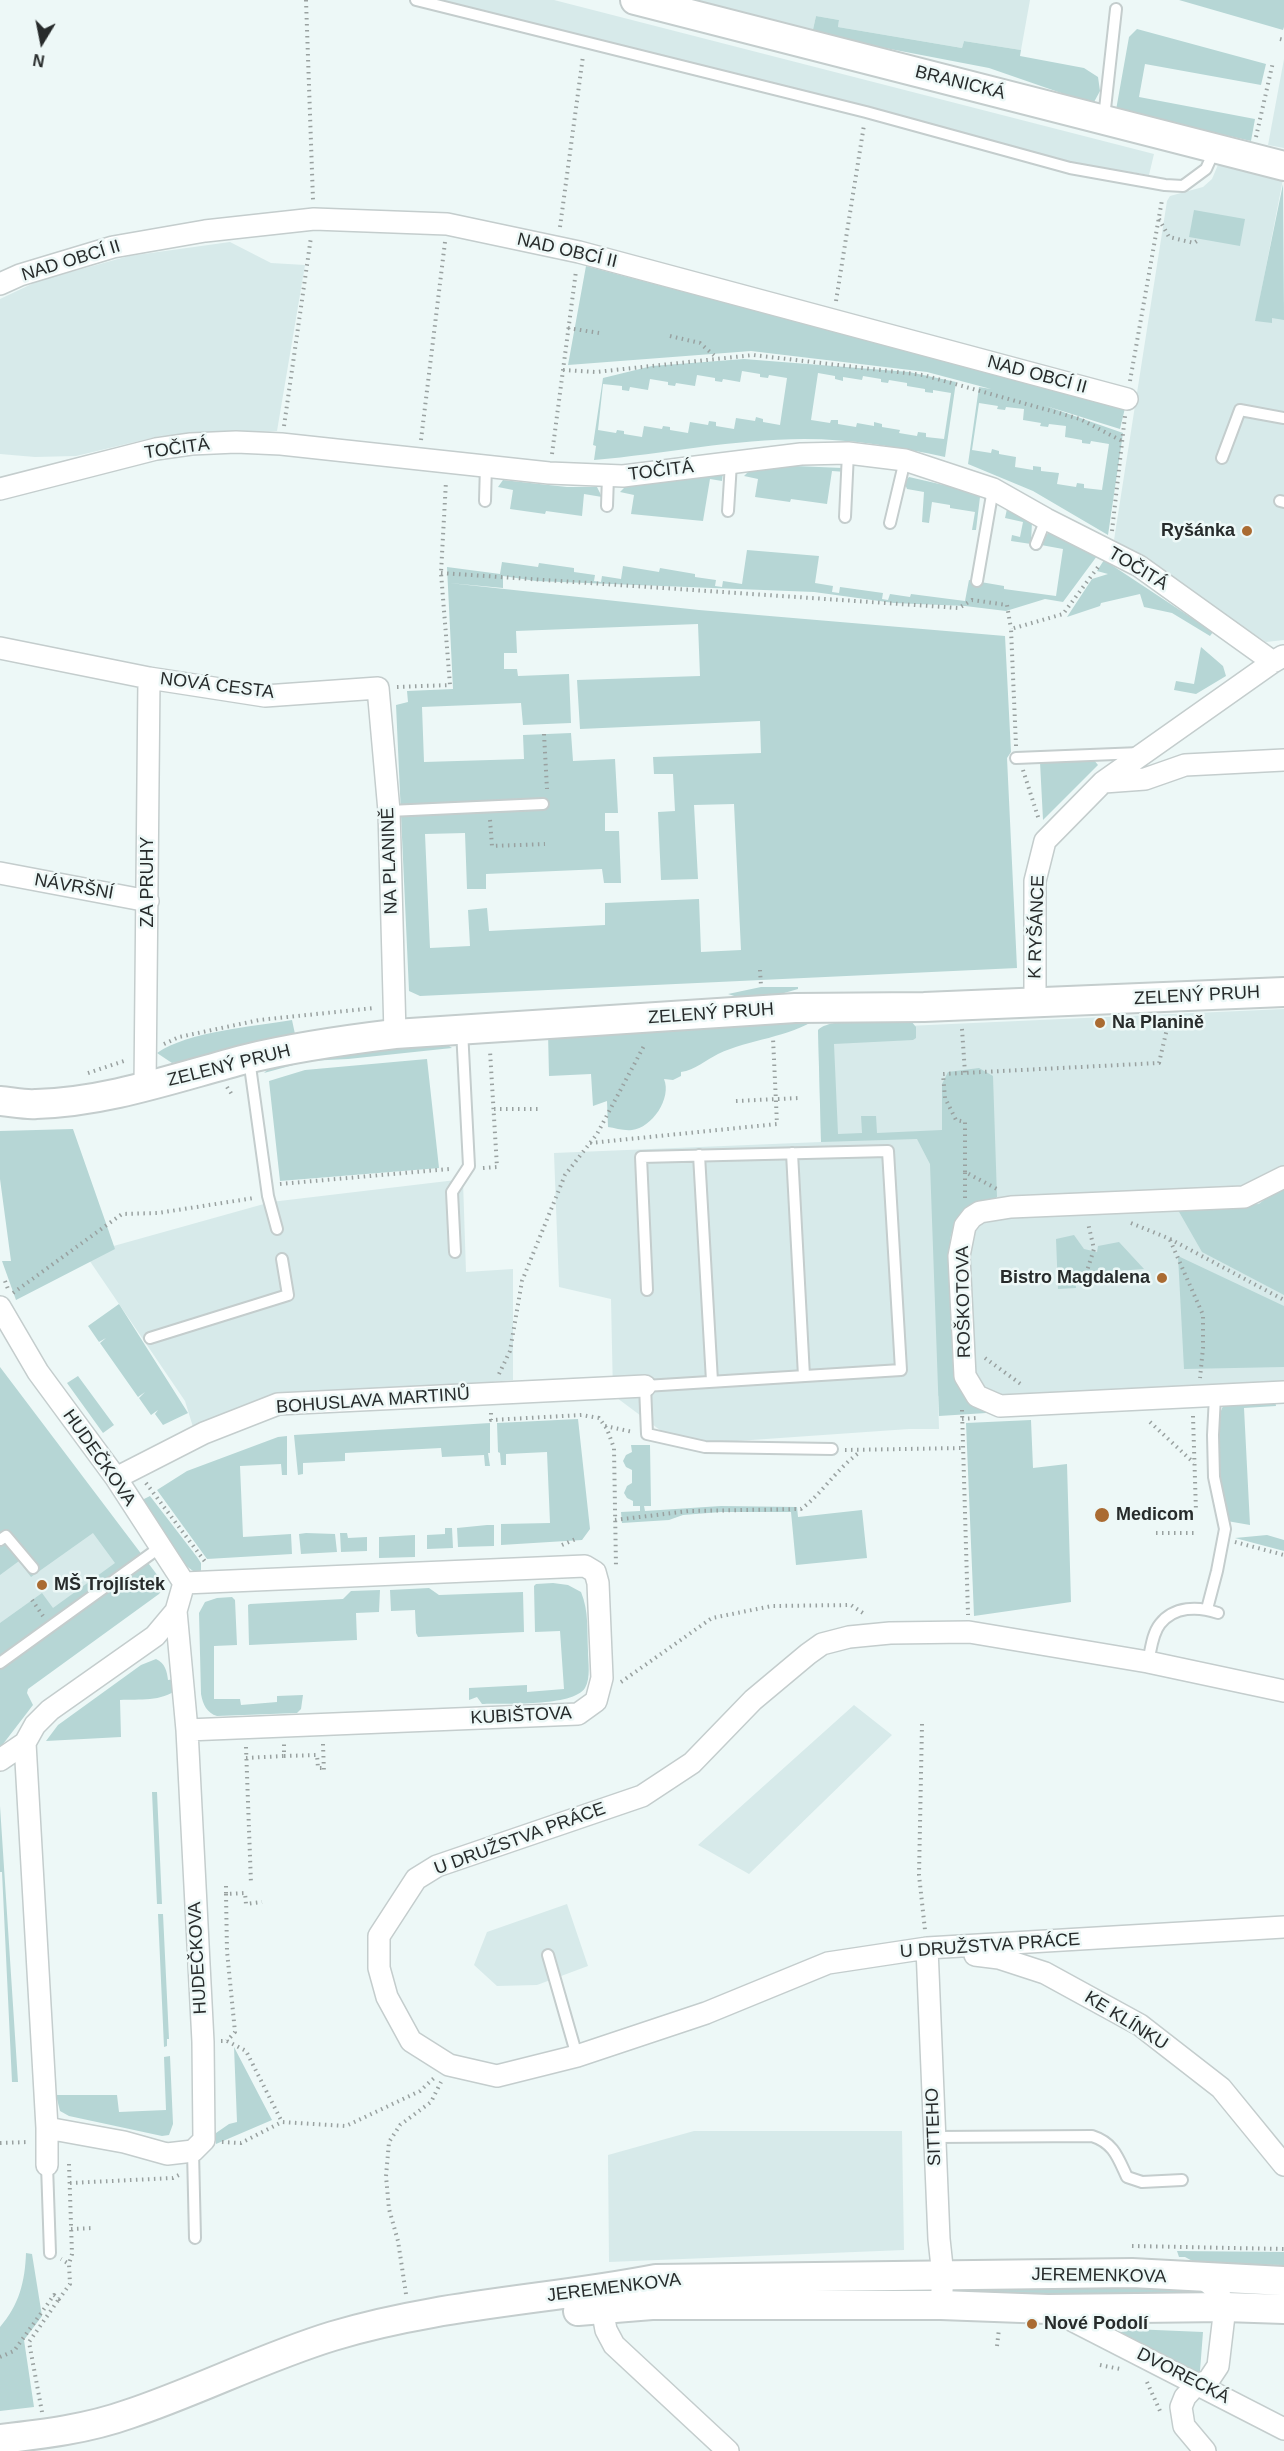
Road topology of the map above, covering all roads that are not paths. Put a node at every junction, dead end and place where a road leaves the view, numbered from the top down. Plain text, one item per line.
1 (416, 0) edge
2 (635, 0) edge
3 (1116, 9) dead end
4 (1103, 120) junction
5 (1215, 149) junction
6 (1284, 166) edge
7 (0, 284) edge
8 (1126, 399) road end
9 (1284, 418) edge
10 (848, 453) junction
11 (1222, 458) dead end
12 (905, 460) junction
13 (731, 463) junction
14 (486, 465) junction
15 (608, 476) junction
16 (0, 489) edge
17 (993, 489) junction
18 (485, 501) dead end
19 (607, 506) dead end
20 (728, 512) dead end
21 (845, 517) dead end
22 (1046, 519) junction
23 (890, 523) dead end
24 (1036, 544) dead end
25 (977, 581) dead end
26 (0, 648) edge
27 (1278, 659) edge
28 (149, 678) junction
29 (378, 688) joint
30 (1150, 748) junction
31 (1016, 758) road end
32 (1284, 760) edge
33 (1185, 765) junction
34 (1103, 782) junction
35 (543, 804) dead end
36 (389, 811) junction
37 (0, 873) edge
38 (148, 901) junction
39 (1284, 992) edge
40 (1035, 1002) junction
41 (462, 1030) junction
42 (395, 1034) junction
43 (249, 1059) junction
44 (145, 1087) junction
45 (0, 1101) edge
46 (792, 1153) junction
47 (699, 1155) junction
48 (1284, 1177) edge
49 (277, 1229) dead end
50 (456, 1252) dead end
51 (282, 1259) dead end
52 (647, 1290) dead end
53 (5, 1301) edge
54 (150, 1338) dead end
55 (804, 1376) junction
56 (712, 1381) junction
57 (645, 1386) junction
58 (1284, 1392) edge
59 (1203, 1397) junction
60 (832, 1449) road end
61 (116, 1478) junction
62 (0, 1540) edge
63 (159, 1548) junction
64 (33, 1568) dead end
65 (184, 1583) junction
66 (1207, 1609) junction
67 (176, 1611) junction
68 (1218, 1613) dead end
69 (1148, 1662) junction
70 (0, 1663) edge
71 (1284, 1691) edge
72 (187, 1730) junction
73 (25, 1743) junction
74 (0, 1760) edge
75 (1284, 1927) edge
76 (927, 1948) junction
77 (548, 1954) dead end
78 (577, 2056) junction
79 (47, 2128) junction
80 (935, 2137) junction
81 (197, 2152) junction
82 (1284, 2165) edge
83 (47, 2166) joint
84 (1182, 2180) dead end
85 (195, 2238) dead end
86 (50, 2253) road end
87 (943, 2276) junction
88 (1203, 2278) junction
89 (1284, 2281) edge
90 (600, 2299) junction
91 (941, 2305) junction
92 (1224, 2307) junction
93 (1284, 2308) edge
94 (1048, 2309) junction
95 (1197, 2385) junction
96 (1284, 2429) edge
97 (0, 2439) edge
98 (59, 2451) edge
99 (728, 2451) edge
100 (1205, 2451) edge

1 - 5 lane
2 - 4 street, BRANICKÁ
3 - 4 lane
4 - 5 street, BRANICKÁ
5 - 6 street, BRANICKÁ
7 - 8 street, NAD OBCÍ II
9 - 11 lane
10 - 12 street, TOČITÁ
10 - 13 street, TOČITÁ
10 - 21 lane
12 - 17 street, TOČITÁ
12 - 23 lane
13 - 15 street, TOČITÁ
13 - 20 lane
14 - 15 street, TOČITÁ
14 - 16 street, TOČITÁ
14 - 18 lane
15 - 19 lane
17 - 22 street, TOČITÁ
17 - 25 lane
22 - 24 lane
22 - 27 street, TOČITÁ
26 - 28 street, NOVÁ CESTA
27 - 30 street, K RYŠÁNCE
28 - 29 street, NOVÁ CESTA
28 - 38 street, ZA PRUHY
29 - 36 street, NA PLANINĚ
30 - 31 lane
30 - 33 street
30 - 34 street, K RYŠÁNCE
32 - 33 street
33 - 34 street
34 - 40 street, K RYŠÁNCE
35 - 36 lane
36 - 42 street, NA PLANINĚ
37 - 38 street, NÁVRŠNÍ
38 - 44 street, ZA PRUHY
39 - 40 street, ZELENÝ PRUH
40 - 41 street, ZELENÝ PRUH
41 - 42 street, ZELENÝ PRUH
41 - 50 lane
42 - 43 street, ZELENÝ PRUH
43 - 44 street, ZELENÝ PRUH
43 - 49 lane
44 - 45 street, ZELENÝ PRUH
46 - 47 lane
46 - 55 lane
46 - 55 lane
47 - 52 lane
47 - 56 lane
48 - 59 street, ROŠKOTOVA
51 - 54 lane
53 - 61 street, HUDEČKOVA
55 - 56 lane
56 - 57 lane
57 - 60 lane
57 - 61 street, BOHUSLAVA MARTINŮ
58 - 59 street, ROŠKOTOVA
59 - 66 lane
61 - 63 street, HUDEČKOVA
62 - 64 lane
63 - 65 street, HUDEČKOVA
63 - 70 lane
65 - 67 street, HUDEČKOVA
65 - 72 street, KUBIŠTOVA
66 - 68 lane
66 - 69 lane
67 - 72 street, HUDEČKOVA
67 - 73 street, HUDEČKOVA
69 - 71 street, U DRUŽSTVA PRÁCE
69 - 78 street, U DRUŽSTVA PRÁCE
72 - 81 street, HUDEČKOVA
73 - 74 street
73 - 79 street
75 - 76 street, U DRUŽSTVA PRÁCE
76 - 78 street, U DRUŽSTVA PRÁCE
76 - 80 street, SITTEHO
76 - 82 street, KE KLÍNKU
77 - 78 lane
79 - 81 street
79 - 83 street
80 - 84 lane
80 - 87 street, SITTEHO
81 - 85 lane
83 - 86 lane
87 - 88 street, JEREMENKOVA
87 - 90 street, JEREMENKOVA
87 - 91 street, SITTEHO
88 - 89 street, JEREMENKOVA
88 - 92 street
90 - 91 street, JEREMENKOVA
90 - 97 street, JEREMENKOVA
90 - 98 street, JEREMENKOVA
90 - 99 street
91 - 94 street, JEREMENKOVA
92 - 93 street, JEREMENKOVA
92 - 94 street, JEREMENKOVA
92 - 95 street
94 - 95 street, DVORECKÁ
95 - 96 street, DVORECKÁ
95 - 100 street

